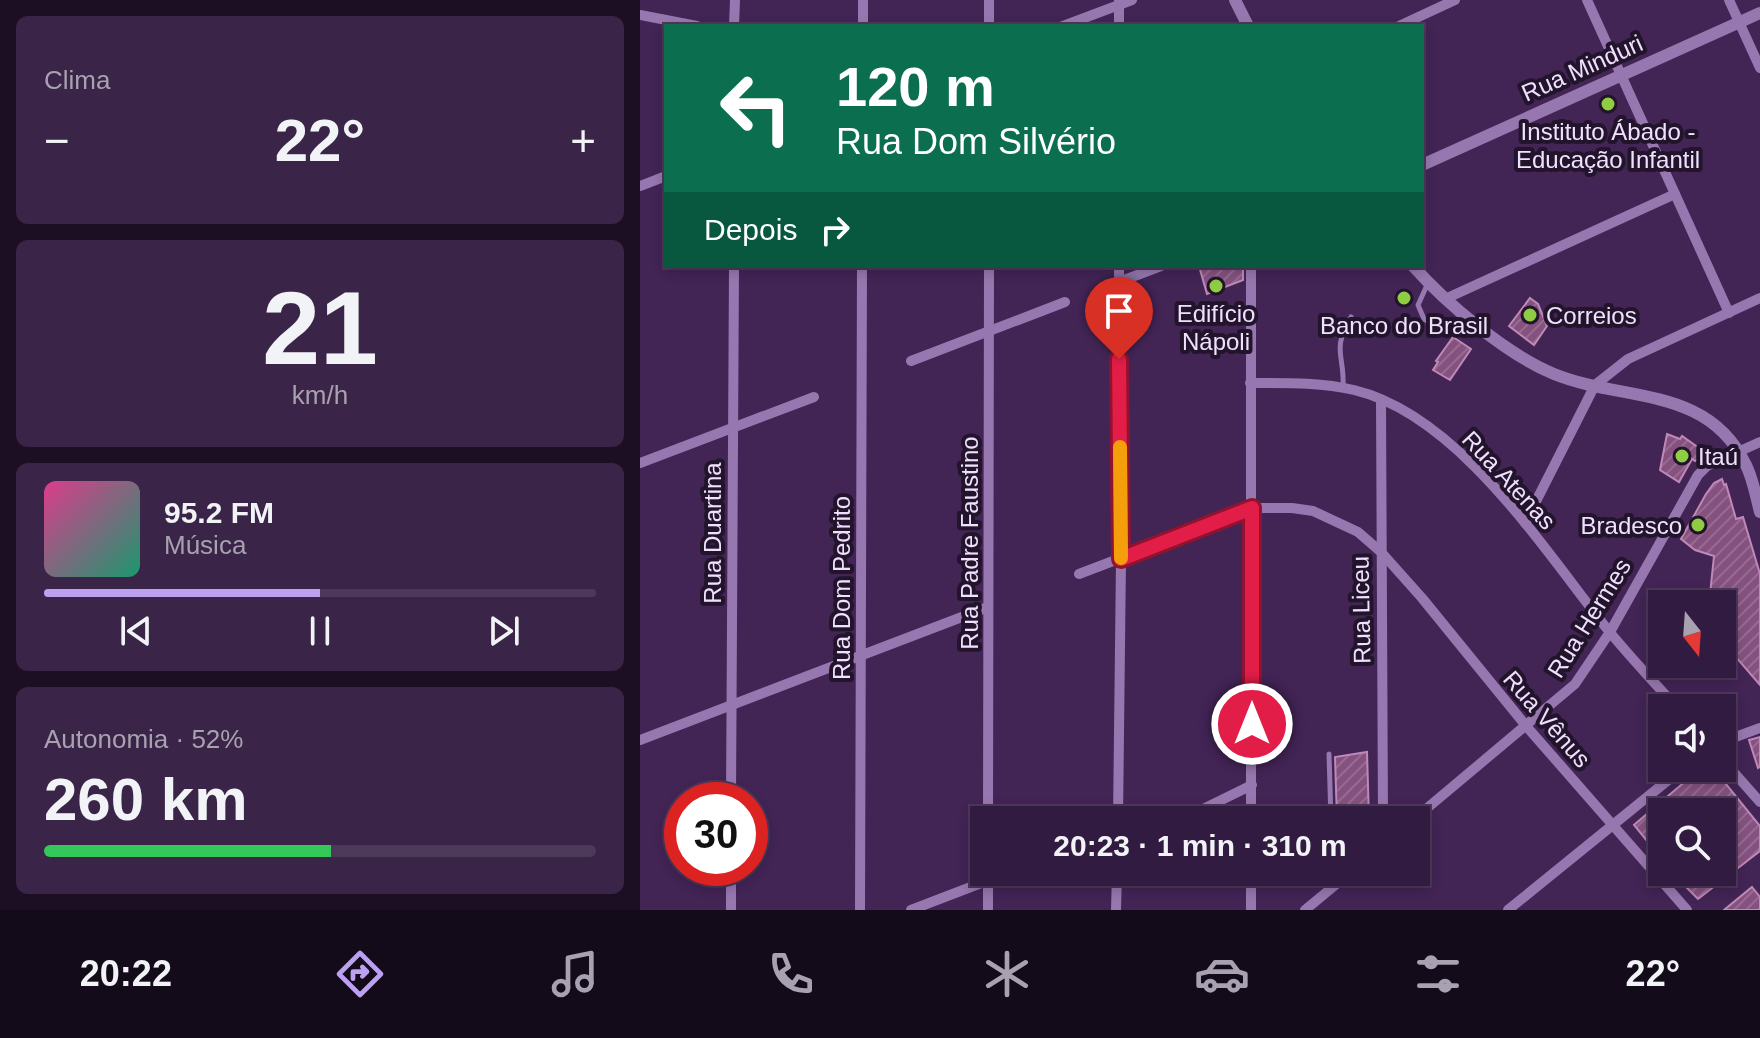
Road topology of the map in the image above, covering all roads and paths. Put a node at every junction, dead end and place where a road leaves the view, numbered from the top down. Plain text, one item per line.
1 (735, 0) edge
2 (863, 0) edge
3 (989, 0) edge
4 (1132, 0) edge
5 (1235, 0) edge
6 (1455, 0) edge
7 (1587, 0) edge
8 (1729, 0) edge
9 (1118, 3) edge
10 (1760, 13) edge
11 (640, 15) edge
12 (1739, 22) junction
13 (687, 24) edge
14 (734, 24) edge
15 (863, 24) edge
16 (989, 24) edge
17 (1068, 24) edge
18 (1119, 24) edge
19 (1247, 24) edge
20 (1403, 24) edge
21 (1760, 68) edge
22 (1621, 74) junction
23 (1424, 164) edge
24 (664, 177) edge
25 (640, 186) edge
26 (1675, 194) junction
27 (734, 268) edge
28 (862, 268) edge
29 (989, 268) edge
30 (1119, 268) edge
31 (1156, 268) edge
32 (1251, 268) edge
33 (1415, 268) edge
34 (1119, 282) junction
35 (1428, 283) junction
36 (1760, 298) edge
37 (1445, 299) junction
38 (1065, 302) dead end
39 (1729, 313) junction
40 (1351, 317) dead end
41 (1468, 317) junction
42 (989, 329) junction
43 (911, 361) dead end
44 (1250, 383) junction
45 (1595, 385) junction
46 (1343, 388) junction
47 (814, 397) dead end
48 (1381, 401) junction
49 (733, 427) junction
50 (1760, 442) edge
51 (1739, 451) junction
52 (640, 463) edge
53 (1252, 508) junction
54 (1760, 512) edge
55 (1525, 523) junction
56 (1381, 552) junction
57 (1121, 559) junction
58 (1079, 574) dead end
59 (988, 607) junction
60 (1610, 632) junction
61 (861, 656) junction
62 (1665, 694) edge
63 (732, 706) junction
64 (1527, 727) junction
65 (1760, 728) edge
66 (1736, 737) edge
67 (640, 740) edge
68 (1329, 754) dead end
69 (1736, 775) edge
70 (731, 782) edge
71 (1666, 782) edge
72 (1252, 785) junction
73 (1760, 802) edge
74 (988, 806) edge
75 (1118, 806) edge
76 (1209, 806) edge
77 (1251, 806) edge
78 (1331, 806) edge
79 (1383, 806) edge
80 (1430, 806) edge
81 (1612, 825) junction
82 (970, 884) edge
83 (731, 886) edge
84 (988, 886) edge
85 (1117, 886) edge
86 (1251, 886) edge
87 (1334, 886) edge
88 (731, 910) edge
89 (860, 910) edge
90 (911, 910) edge
91 (988, 910) edge
92 (1116, 910) edge
93 (1251, 910) edge
94 (1305, 910) edge
95 (1508, 910) edge
96 (1687, 910) edge

1 - 14 street
2 - 15 street
3 - 16 street
4 - 9 street
5 - 19 street
6 - 20 street
7 - 22 street
8 - 12 street
9 - 17 street
9 - 18 street
10 - 12 street, Rua Minduri
11 - 13 street
12 - 21 street
12 - 22 street, Rua Minduri
22 - 23 street, Rua Minduri
22 - 26 street
24 - 25 street
26 - 37 street
26 - 39 street
27 - 49 street, Rua Duartina
28 - 61 street, Rua Dom Pedrito
29 - 42 street, Rua Padre Faustino
30 - 34 street
31 - 34 street
32 - 44 street
33 - 35 street
34 - 57 street
35 - 37 street
35 - 41 lane
36 - 39 street
37 - 41 street
38 - 42 street
39 - 45 street
40 - 46 lane
41 - 45 street
42 - 43 street
42 - 59 street, Rua Padre Faustino
44 - 46 street, Rua Atenas
44 - 53 street
45 - 51 street
45 - 55 street
46 - 48 street, Rua Atenas
47 - 49 street
48 - 55 street, Rua Atenas
48 - 56 street, Rua Liceu
49 - 52 street
49 - 63 street, Rua Duartina
50 - 51 street, Rua Hermes
51 - 54 street
51 - 60 street, Rua Hermes
53 - 56 street, Rua Vênus
53 - 57 street
53 - 72 street
55 - 60 street, Rua Atenas
56 - 64 street, Rua Vênus
56 - 79 street, Rua Liceu
57 - 58 street
57 - 75 street
59 - 61 street
59 - 74 street, Rua Padre Faustino
60 - 62 street, Rua Atenas
60 - 64 street, Rua Hermes
61 - 63 street
61 - 89 street, Rua Dom Pedrito
63 - 67 street
63 - 70 street, Rua Duartina
64 - 80 street, Rua Hermes
64 - 81 street, Rua Vênus
65 - 66 street
68 - 78 lane
69 - 73 street
71 - 81 street
72 - 76 street
72 - 77 street
81 - 95 street
81 - 96 street, Rua Vênus
82 - 90 street
83 - 88 street
84 - 91 street
85 - 92 street
86 - 93 street
87 - 94 street

